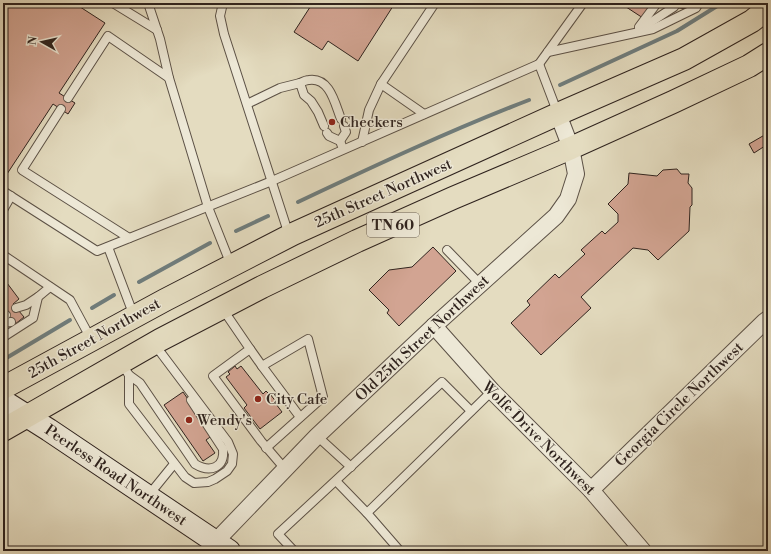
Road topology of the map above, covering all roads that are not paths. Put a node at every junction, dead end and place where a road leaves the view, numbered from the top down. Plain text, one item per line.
1 (113, 3) edge
2 (148, 3) edge
3 (223, 3) edge
4 (435, 3) edge
5 (583, 3) edge
6 (657, 3) edge
7 (700, 3) edge
8 (674, 7) dead end
9 (768, 8) edge
10 (157, 30) junction
11 (635, 33) junction
12 (548, 52) junction
13 (768, 54) edge
14 (539, 64) junction
15 (169, 78) junction
16 (300, 83) junction
17 (381, 84) junction
18 (68, 98) dead end
19 (247, 104) junction
20 (61, 109) dead end
21 (424, 114) junction
22 (558, 114) junction
23 (340, 141) junction
24 (362, 142) junction
25 (571, 148) junction
26 (343, 150) junction
27 (272, 181) junction
28 (3, 191) edge
29 (11, 196) junction
30 (208, 207) junction
31 (3, 210) edge
32 (290, 236) junction
33 (129, 238) junction
34 (108, 247) junction
35 (447, 250) dead end
36 (3, 255) edge
37 (231, 266) junction
38 (480, 284) junction
39 (50, 287) junction
40 (38, 297) junction
41 (222, 307) junction
42 (18, 310) dead end
43 (134, 317) junction
44 (768, 320) edge
45 (434, 326) junction
46 (3, 336) edge
47 (92, 340) junction
48 (154, 343) junction
49 (250, 349) junction
50 (262, 366) junction
51 (125, 369) junction
52 (3, 388) edge
53 (188, 388) junction
54 (492, 391) junction
55 (3, 400) edge
56 (471, 411) junction
57 (28, 416) junction
58 (300, 417) junction
59 (3, 430) edge
60 (317, 436) junction
61 (266, 448) junction
62 (174, 464) junction
63 (351, 467) junction
64 (285, 469) junction
65 (336, 481) junction
66 (592, 490) junction
67 (148, 496) junction
68 (367, 513) junction
69 (222, 546) edge
70 (294, 551) edge
71 (400, 551) edge
72 (643, 551) edge

1 - 10 lane
2 - 10 lane
3 - 19 lane
4 - 17 lane
5 - 12 lane
6 - 11 lane
7 - 11 lane
8 - 11 lane
9 - 22 highway, 25th Street Northwest / TN 60
10 - 15 lane
11 - 12 lane
12 - 14 lane
13 - 25 highway, TN 60
14 - 21 lane
14 - 22 lane
15 - 18 lane
15 - 30 lane
16 - 19 lane
16 - 23 lane
16 - 23 lane
17 - 21 lane
17 - 24 lane
19 - 27 lane
20 - 33 lane
21 - 24 lane
22 - 25 street, Old 25th Street Northwest
22 - 32 highway, 25th Street Northwest / TN 60
23 - 26 lane
24 - 26 lane
25 - 38 street, Old 25th Street Northwest
25 - 41 highway, TN 60
26 - 27 lane
27 - 30 lane
27 - 32 lane
28 - 29 lane
29 - 31 lane
29 - 34 lane
30 - 33 lane
30 - 37 lane
32 - 37 highway, 25th Street Northwest / TN 60
33 - 34 lane
34 - 43 lane
35 - 38 lane
36 - 39 lane
37 - 43 highway, 25th Street Northwest / TN 60
38 - 45 street, Old 25th Street Northwest
39 - 40 lane
39 - 47 lane
40 - 42 lane
40 - 46 lane
41 - 48 highway, TN 60
41 - 49 lane
43 - 47 highway, 25th Street Northwest / TN 60
44 - 66 street, Georgia Circle Northwest
45 - 54 street, Wolfe Drive Northwest
45 - 60 street, Old 25th Street Northwest
47 - 52 highway, 25th Street Northwest / TN 60
48 - 51 highway, TN 60
48 - 53 lane
49 - 50 lane
49 - 61 lane
50 - 58 lane
50 - 58 lane
51 - 53 lane
51 - 57 highway, TN 60
51 - 62 lane
53 - 62 lane
54 - 56 lane
54 - 66 street, Wolfe Drive Northwest
55 - 57 street, Peerless Road Northwest
56 - 63 lane
56 - 68 lane
57 - 59 highway, TN 60
57 - 67 street, Peerless Road Northwest
58 - 61 lane
60 - 63 lane
60 - 64 street, Old 25th Street Northwest
61 - 64 lane
62 - 67 lane
63 - 65 lane
64 - 69 street, Old 25th Street Northwest
65 - 68 lane
65 - 70 lane
66 - 72 street, Wolfe Drive Northwest
67 - 69 street, Peerless Road Northwest
68 - 71 lane

